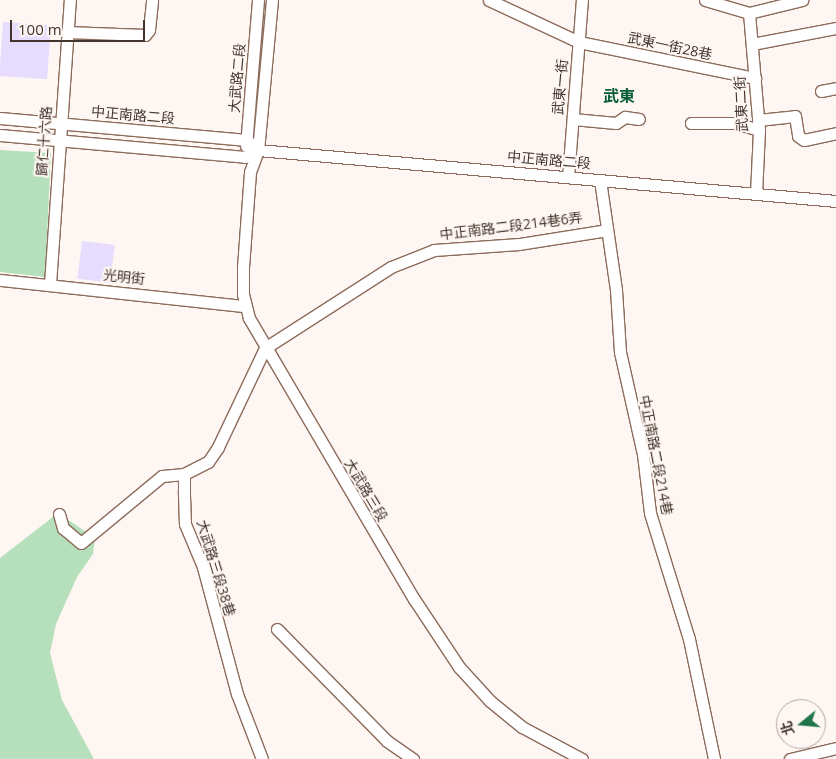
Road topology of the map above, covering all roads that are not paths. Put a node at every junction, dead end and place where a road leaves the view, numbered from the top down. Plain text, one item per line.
1 (70, 0) edge
2 (152, 0) edge
3 (258, 0) edge
4 (272, 0) edge
5 (489, 0) edge
6 (582, 0) edge
7 (705, 0) edge
8 (802, 0) edge
9 (780, 3) edge
10 (749, 13) junction
11 (836, 28) edge
12 (68, 32) junction
13 (580, 42) junction
14 (752, 44) junction
15 (755, 78) junction
16 (836, 88) edge
17 (821, 91) dead end
18 (0, 118) edge
19 (573, 118) junction
20 (639, 119) dead end
21 (59, 123) junction
22 (691, 123) dead end
23 (758, 125) junction
24 (836, 133) edge
25 (0, 136) edge
26 (247, 140) junction
27 (58, 141) junction
28 (258, 150) junction
29 (245, 157) junction
30 (250, 172) junction
31 (568, 177) junction
32 (600, 180) junction
33 (756, 194) junction
34 (836, 201) edge
35 (607, 230) junction
36 (0, 280) edge
37 (50, 284) junction
38 (245, 306) junction
39 (265, 348) junction
40 (184, 474) junction
41 (59, 514) dead end
42 (278, 630) dead end
43 (836, 748) edge
44 (262, 759) edge
45 (413, 759) edge
46 (582, 759) edge
47 (714, 759) edge
48 (790, 759) edge

1 - 12 street, 歸仁十六路
2 - 12 street
3 - 26 street, 大武路二段
4 - 28 street, 大武路二段
5 - 13 street, 武東一街28巷
6 - 13 street, 武東一街
7 - 10 street
8 - 9 street
9 - 10 street
10 - 14 street, 武東二街
11 - 14 street
12 - 21 street, 歸仁十六路
13 - 15 street, 武東一街28巷
13 - 19 street, 武東一街
14 - 15 street, 武東二街
15 - 23 street, 武東二街
16 - 17 street
18 - 21 street, 中正南路二段
19 - 20 street
19 - 31 street, 武東一街
21 - 26 street, 中正南路二段
21 - 27 street, 歸仁十六路
22 - 23 street
23 - 24 street
23 - 33 street, 武東二街
25 - 27 street
26 - 28 street
26 - 29 street, 大武路二段
27 - 29 street
27 - 37 street, 歸仁十六路
28 - 29 street
28 - 30 street, 大武路三段
28 - 31 street, 中正南路二段
29 - 30 street, 大武路三段
30 - 38 street, 大武路三段
31 - 32 street, 中正南路二段
32 - 33 street, 中正南路二段
32 - 35 street, 中正南路二段214巷
33 - 34 street, 中正南路二段
35 - 39 street, 中正南路二段214巷6弄
35 - 47 street, 中正南路二段214巷
36 - 37 street, 光明街
37 - 38 street, 光明街
38 - 39 street, 大武路三段
39 - 40 street
39 - 46 street, 大武路三段
40 - 41 street
40 - 44 street, 大武路三段38巷
42 - 45 street
43 - 48 street

